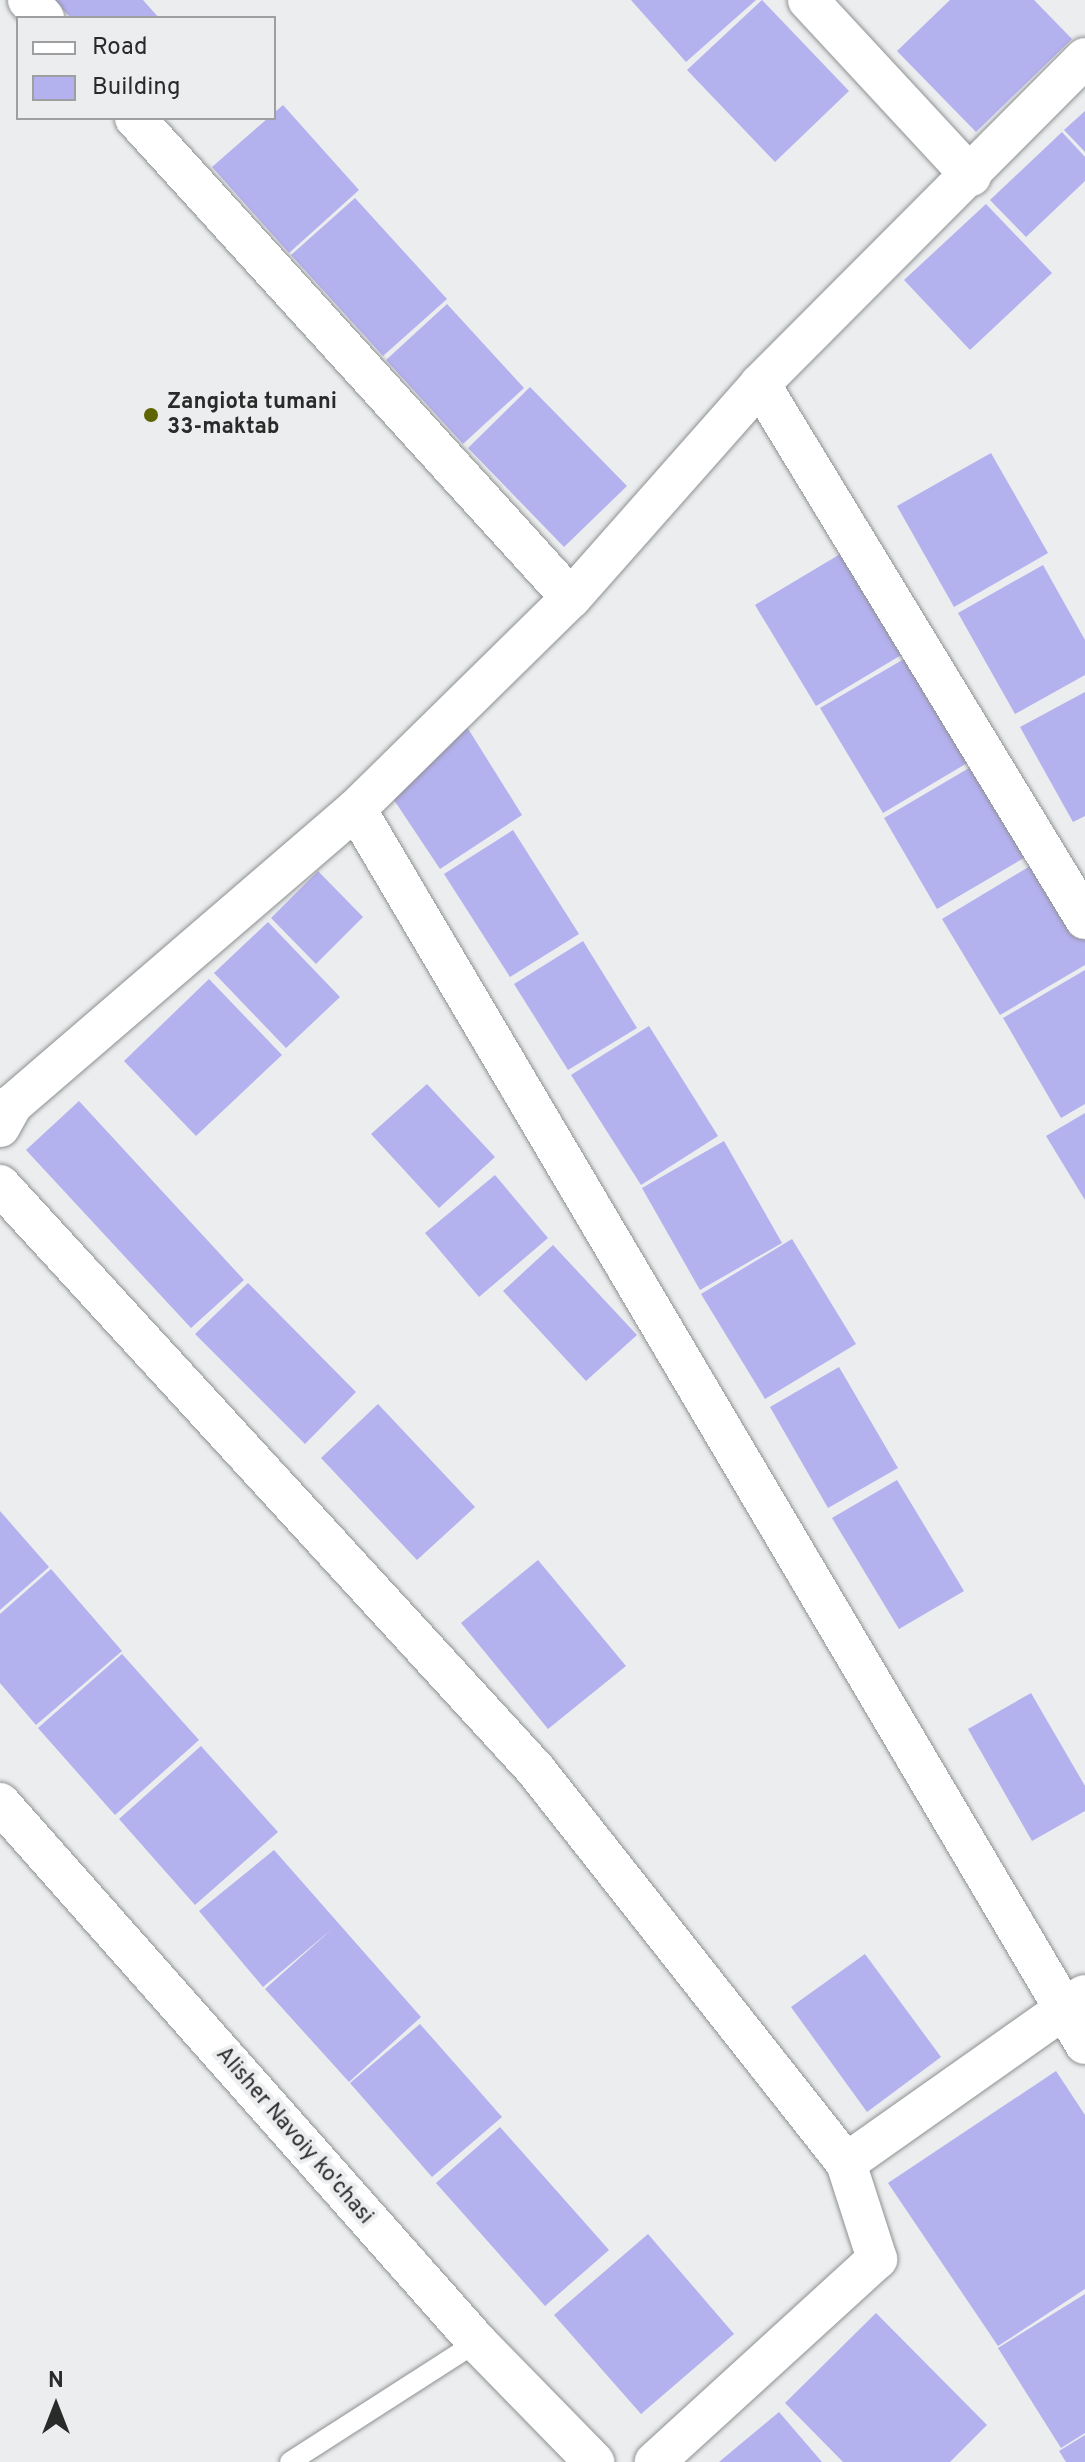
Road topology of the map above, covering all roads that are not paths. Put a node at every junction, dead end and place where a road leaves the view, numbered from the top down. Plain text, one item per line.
1 (28, 0) edge
2 (808, 0) edge
3 (42, 16) edge
4 (1085, 58) edge
5 (137, 120) edge
6 (971, 176) junction
7 (760, 384) junction
8 (571, 598) junction
9 (356, 809) junction
10 (1085, 919) edge
11 (0, 1127) edge
12 (0, 1185) edge
13 (0, 1803) edge
14 (1074, 2001) edge
15 (1085, 2044) edge
16 (846, 2163) junction
17 (477, 2342) junction
18 (290, 2462) edge
19 (594, 2462) edge
20 (655, 2462) edge

1 - 3 street
2 - 6 street
4 - 6 street
5 - 8 street
6 - 7 street
7 - 8 street
7 - 10 street
8 - 9 street
9 - 11 street
9 - 14 street
12 - 16 street
13 - 17 street, Alisher Navoiy ko'chasi
14 - 15 street
14 - 16 street
16 - 20 street
17 - 18 lane
17 - 19 street, Alisher Navoiy ko'chasi

